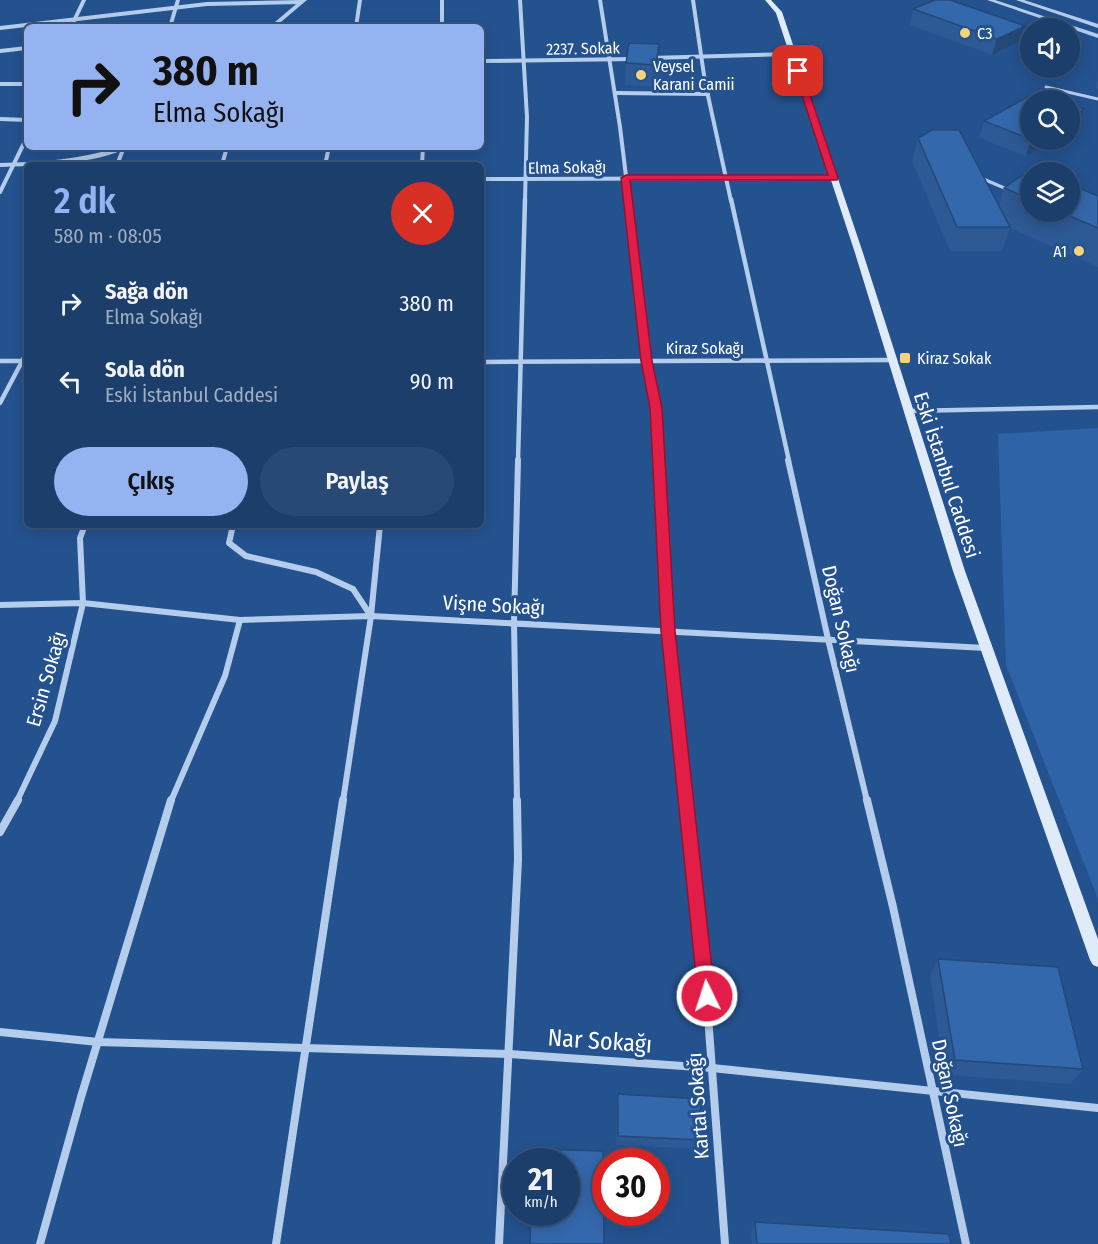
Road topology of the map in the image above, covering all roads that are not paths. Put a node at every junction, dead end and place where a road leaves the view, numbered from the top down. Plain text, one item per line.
1 (84, 0) edge
2 (178, 0) edge
3 (360, 0) edge
4 (442, 0) edge
5 (520, 0) edge
6 (600, 0) edge
7 (693, 0) edge
8 (768, 0) edge
9 (990, 0) edge
10 (1019, 0) edge
11 (303, 1) edge
12 (176, 7) junction
13 (74, 21) junction
14 (42, 24) edge
15 (72, 24) edge
16 (171, 24) edge
17 (276, 24) edge
18 (356, 24) edge
19 (442, 24) edge
20 (24, 26) edge
21 (1098, 26) edge
22 (0, 28) edge
23 (1098, 36) edge
24 (24, 48) edge
25 (0, 51) edge
26 (792, 54) junction
27 (701, 57) junction
28 (609, 59) junction
29 (484, 61) edge
30 (524, 61) junction
31 (0, 84) edge
32 (24, 84) edge
33 (1046, 87) dead end
34 (615, 93) junction
35 (708, 94) junction
36 (1098, 99) edge
37 (0, 119) edge
38 (24, 120) edge
39 (24, 143) edge
40 (115, 150) edge
41 (65, 162) edge
42 (0, 165) edge
43 (14, 165) junction
44 (24, 165) edge
45 (977, 176) edge
46 (727, 177) junction
47 (484, 178) edge
48 (626, 178) junction
49 (833, 178) junction
50 (525, 180) junction
51 (1012, 191) edge
52 (0, 192) edge
53 (892, 360) junction
54 (0, 361) edge
55 (24, 361) edge
56 (646, 361) junction
57 (768, 361) junction
58 (484, 362) edge
59 (521, 362) junction
60 (24, 363) edge
61 (0, 403) edge
62 (1098, 407) edge
63 (908, 411) junction
64 (84, 528) edge
65 (232, 528) edge
66 (380, 528) edge
67 (83, 603) junction
68 (0, 605) edge
69 (371, 616) junction
70 (240, 620) junction
71 (514, 622) junction
72 (668, 631) junction
73 (828, 639) junction
74 (986, 648) junction
75 (0, 832) edge
76 (1098, 960) edge
77 (0, 1032) edge
78 (98, 1042) junction
79 (305, 1047) junction
80 (508, 1054) junction
81 (712, 1068) junction
82 (933, 1091) junction
83 (1098, 1108) edge
84 (40, 1244) edge
85 (276, 1244) edge
86 (499, 1244) edge
87 (725, 1244) edge
88 (966, 1244) edge

1 - 13 street
2 - 12 street
3 - 18 street
4 - 19 street
5 - 30 street
6 - 28 street, Kartal Sokağı
7 - 27 street, Doğan Sokağı
8 - 26 main road, Eski İstanbul Caddesi
9 - 23 street
10 - 21 street
11 - 12 street
11 - 17 street
12 - 13 street
12 - 16 street
13 - 14 street
13 - 15 street
20 - 22 street
24 - 25 street
26 - 27 street, 2237. Sokak
26 - 49 main road, Eski İstanbul Caddesi
27 - 28 street, 2237. Sokak
27 - 35 street, Doğan Sokağı
28 - 30 street, 2237. Sokak
28 - 34 street, Kartal Sokağı
29 - 30 street, 2237. Sokak
30 - 50 street
31 - 32 street
33 - 36 lane
34 - 35 street
34 - 48 street, Kartal Sokağı
35 - 46 street, Doğan Sokağı
37 - 38 street
39 - 43 street
40 - 41 street
42 - 43 street
43 - 44 street
43 - 52 street
45 - 51 lane
46 - 48 street, Elma Sokağı
46 - 49 street, Elma Sokağı
46 - 57 street, Doğan Sokağı
47 - 50 street, Elma Sokağı
48 - 50 street, Elma Sokağı
48 - 56 street, Kartal Sokağı
49 - 53 main road, Eski İstanbul Caddesi
50 - 59 street
53 - 57 street, Kiraz Sokağı
53 - 63 main road, Eski İstanbul Caddesi
54 - 55 street
56 - 57 street, Kiraz Sokağı
56 - 59 street, Kiraz Sokağı
56 - 72 street, Kartal Sokağı
57 - 73 street, Doğan Sokağı
58 - 59 street, Kiraz Sokağı
59 - 71 street
60 - 61 street
62 - 63 street
63 - 74 main road, Eski İstanbul Caddesi
64 - 67 street, Ersin Sokağı
65 - 69 street
66 - 69 street
67 - 68 street, Vişne Sokağı
67 - 70 street, Vişne Sokağı
67 - 75 street, Ersin Sokağı
69 - 70 street, Vişne Sokağı
69 - 71 street, Vişne Sokağı
69 - 79 street
70 - 78 street
71 - 72 street, Vişne Sokağı
71 - 80 street
72 - 73 street, Vişne Sokağı
72 - 81 street, Kartal Sokağı
73 - 74 street, Vişne Sokağı
73 - 82 street, Doğan Sokağı
74 - 76 main road, Eski İstanbul Caddesi
77 - 78 street, Nar Sokağı
78 - 79 street, Nar Sokağı
78 - 84 street
79 - 80 street, Nar Sokağı
79 - 85 street
80 - 81 street, Nar Sokağı
80 - 86 street
81 - 82 street, Nar Sokağı
81 - 87 street, Kartal Sokağı
82 - 83 street, Nar Sokağı
82 - 88 street, Doğan Sokağı

